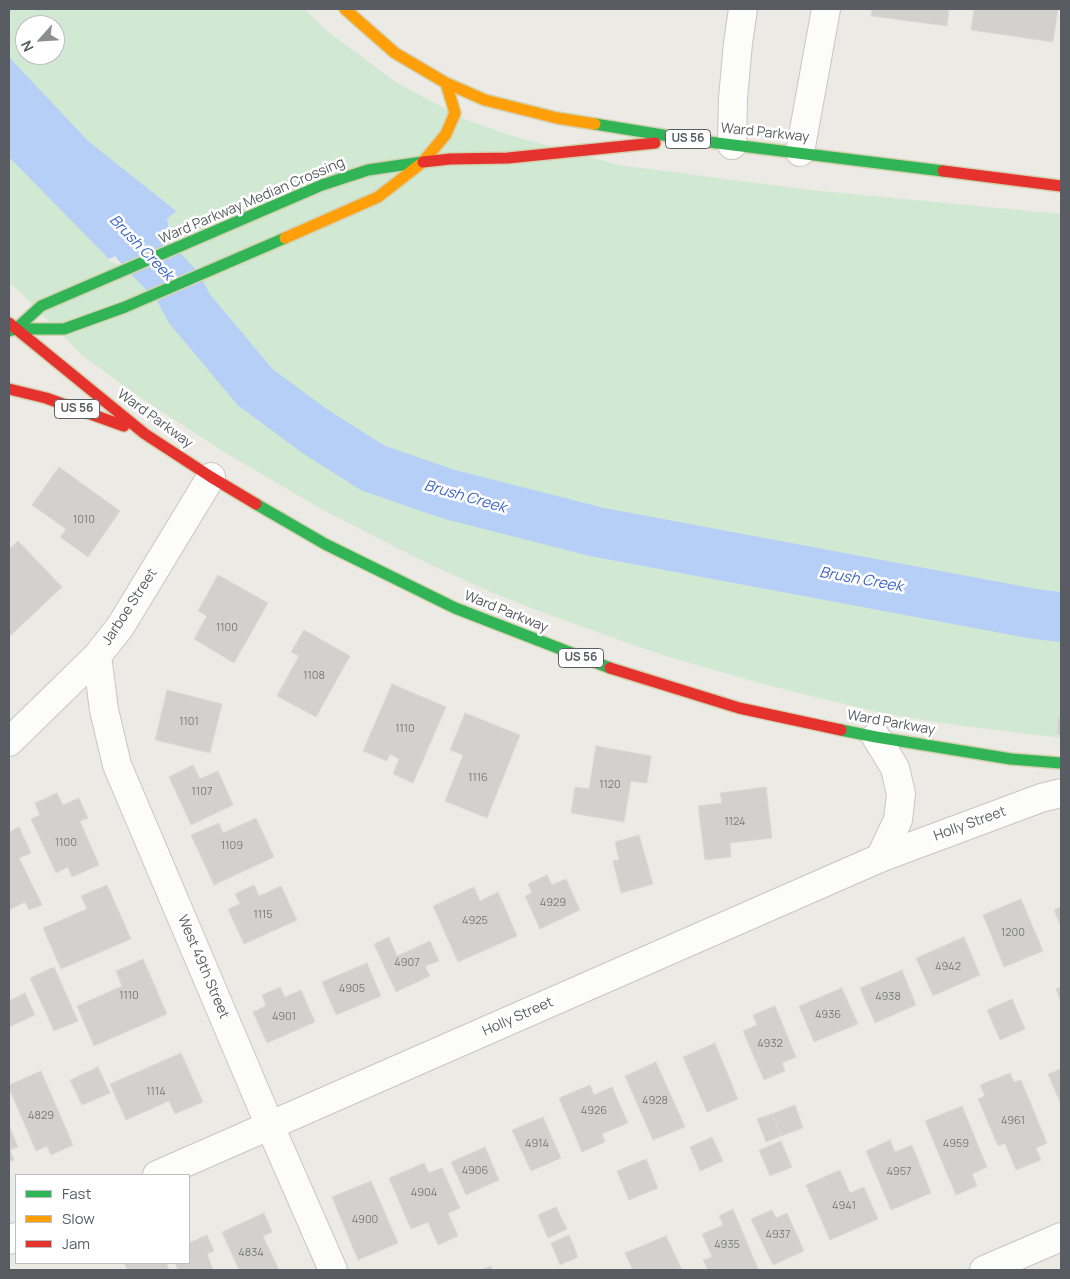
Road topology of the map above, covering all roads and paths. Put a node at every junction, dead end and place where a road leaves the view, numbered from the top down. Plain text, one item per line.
1 (345, 9) edge
2 (743, 9) edge
3 (826, 9) edge
4 (446, 83) junction
5 (694, 140) junction
6 (732, 145) junction
7 (800, 152) junction
8 (423, 162) junction
9 (1061, 186) edge
10 (11, 328) edge
11 (9, 389) edge
12 (145, 434) junction
13 (211, 477) junction
14 (97, 656) junction
15 (876, 737) junction
16 (9, 742) edge
17 (1061, 763) edge
18 (1061, 793) edge
19 (880, 858) junction
20 (270, 1126) junction
21 (159, 1174) edge
22 (1061, 1237) edge
23 (333, 1270) edge
24 (984, 1270) edge

1 - 4 main road, Ward Parkway / US 56
2 - 6 street
3 - 7 street
4 - 5 main road, Ward Parkway / US 56
4 - 8 main road
5 - 6 main road, Ward Parkway / US 56
5 - 8 main road, Ward Parkway Median Crossing
6 - 7 main road, Ward Parkway / US 56
7 - 9 main road, Ward Parkway / US 56
8 - 10 main road, Ward Parkway Median Crossing
8 - 10 main road
10 - 12 main road, Ward Parkway
11 - 12 main road, US 56
12 - 13 main road, Ward Parkway / US 56
13 - 14 street, Jarboe Street
13 - 15 main road, Ward Parkway / US 56
14 - 16 street, Jarboe Street
14 - 20 street, West 49th Street
15 - 17 main road, Ward Parkway / US 56
15 - 19 street
18 - 19 street, Holly Street
19 - 20 street, Holly Street
20 - 21 street, Holly Street
20 - 23 street, West 49th Street
22 - 24 street

